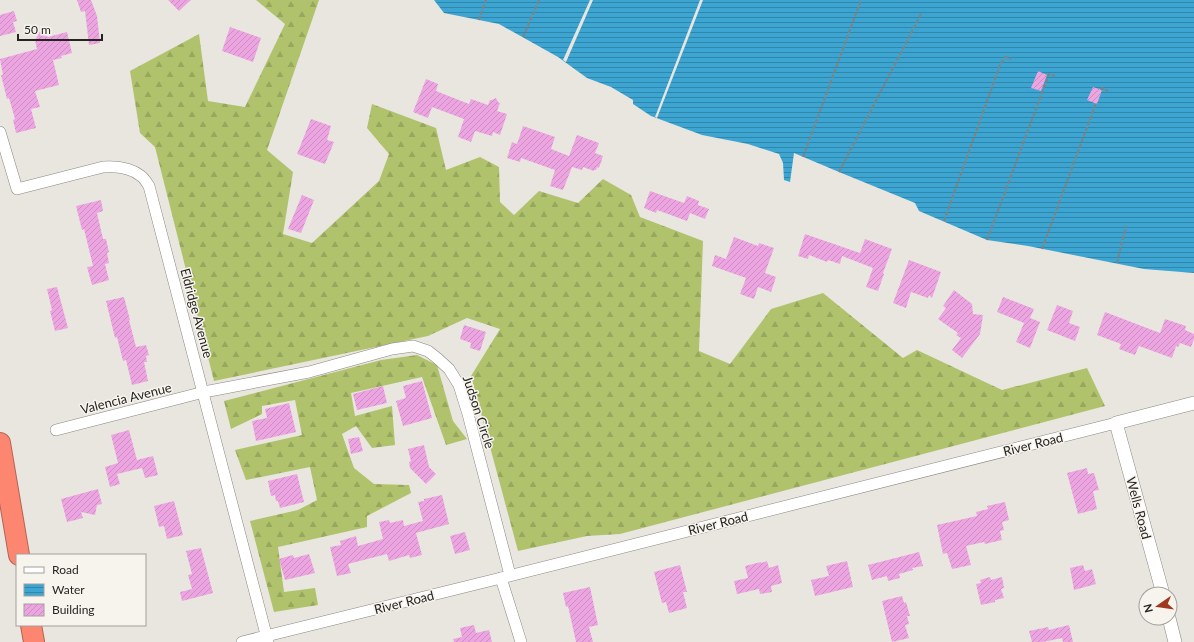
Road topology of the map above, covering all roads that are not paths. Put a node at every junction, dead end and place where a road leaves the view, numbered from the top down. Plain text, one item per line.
1 (0, 132) edge
2 (204, 392) junction
3 (1194, 403) edge
4 (1116, 423) junction
5 (56, 430) dead end
6 (0, 443) edge
7 (19, 554) edge
8 (506, 577) junction
9 (1160, 586) edge
10 (31, 626) edge
11 (1171, 626) edge
12 (267, 639) edge
13 (34, 642) edge
14 (242, 642) edge
15 (521, 642) edge
16 (1175, 642) edge

1 - 2 street, Eldridge Avenue
2 - 5 street, Valencia Avenue
2 - 8 street, Judson Circle
2 - 12 street, Eldridge Avenue
3 - 4 street, River Road
4 - 8 street, River Road
4 - 9 street, Wells Road
6 - 7 highway
8 - 12 street, River Road
8 - 15 street, Judson Circle
10 - 13 highway
11 - 16 street
12 - 14 street, River Road

